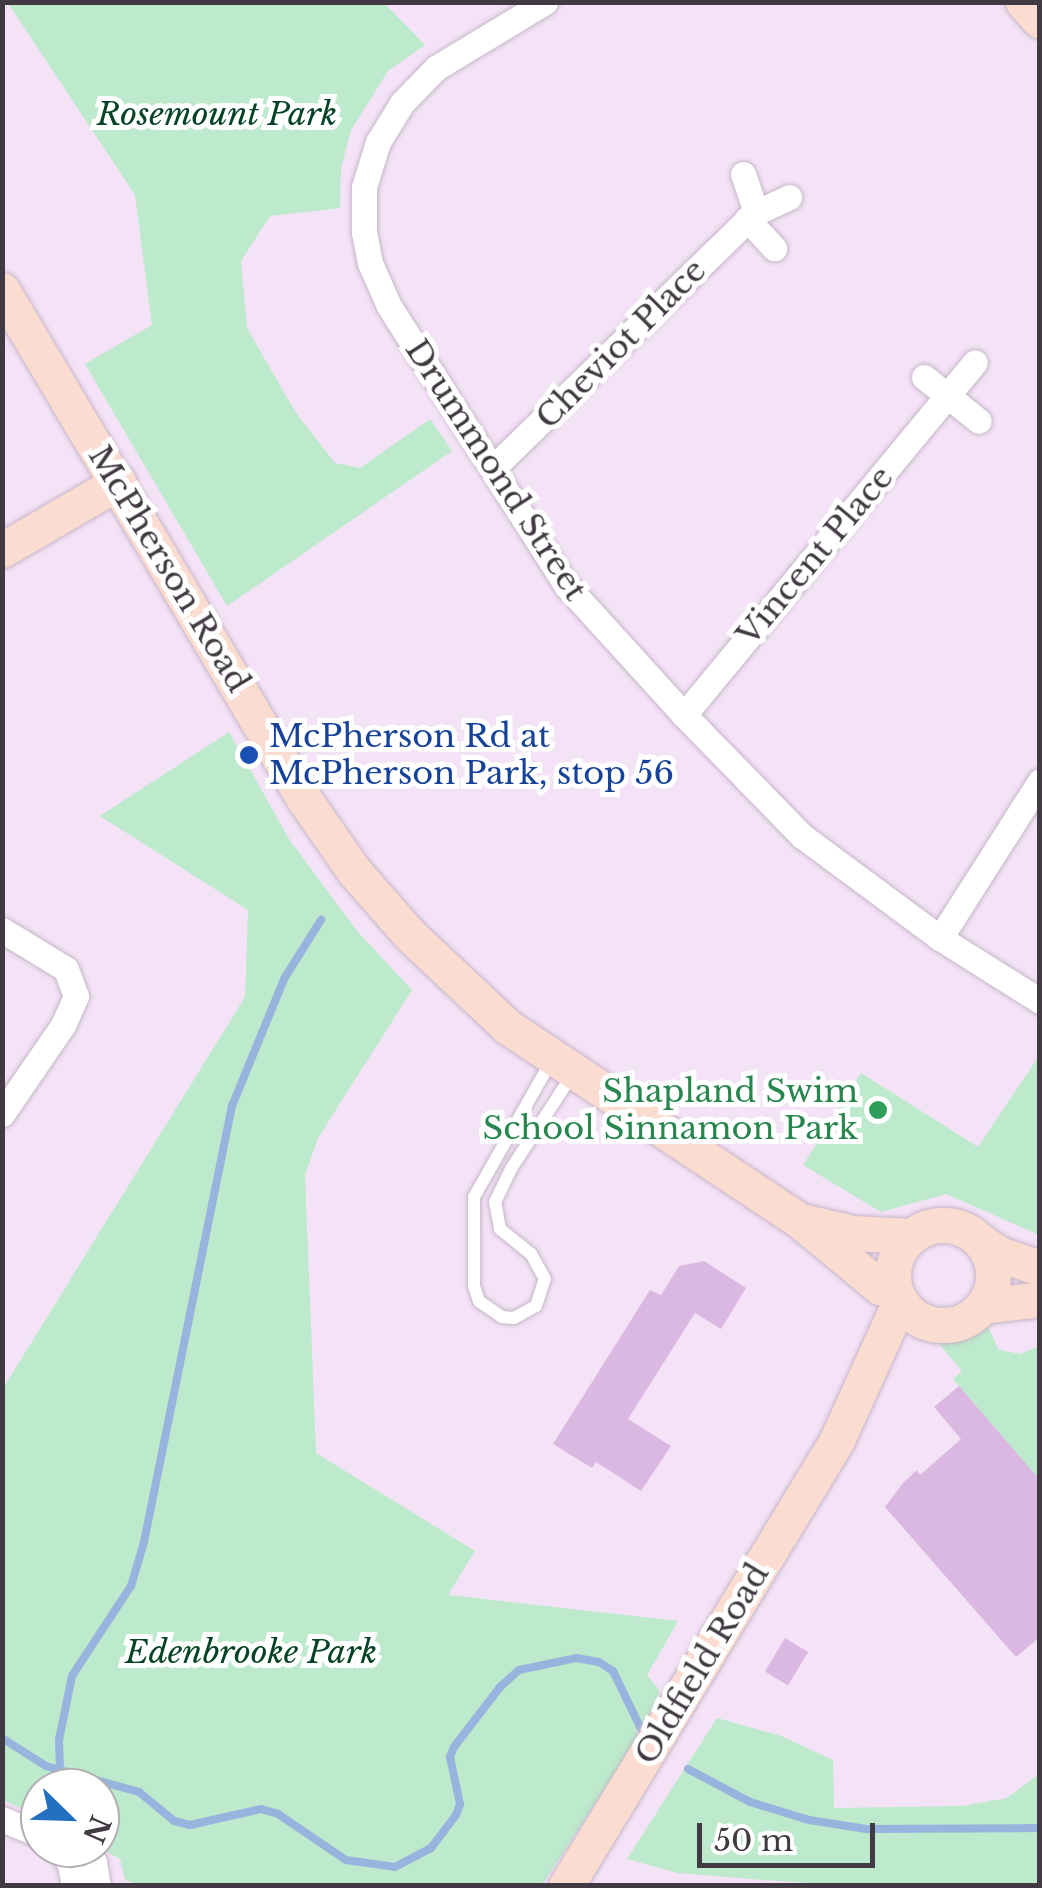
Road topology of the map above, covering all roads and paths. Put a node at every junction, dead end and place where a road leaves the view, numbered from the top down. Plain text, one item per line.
1 (1023, 2) edge
2 (536, 5) edge
3 (1040, 21) edge
4 (743, 174) dead end
5 (789, 197) dead end
6 (752, 215) junction
7 (774, 248) dead end
8 (2, 290) edge
9 (976, 362) dead end
10 (924, 377) dead end
11 (946, 398) junction
12 (979, 422) dead end
13 (493, 468) junction
14 (119, 482) junction
15 (2, 550) edge
16 (684, 714) junction
17 (1040, 781) edge
18 (2, 930) edge
19 (940, 938) junction
20 (1040, 1002) edge
21 (563, 1066) junction
22 (2, 1114) edge
23 (494, 1158) junction
24 (511, 1168) junction
25 (800, 1221) junction
26 (912, 1236) junction
27 (980, 1242) junction
28 (1040, 1268) edge
29 (1040, 1299) edge
30 (907, 1305) junction
31 (983, 1306) junction
32 (566, 1886) edge

1 - 3 street
2 - 13 street, Drummond Street
4 - 6 street
5 - 6 street, Cheviot Place
6 - 7 street
6 - 13 street, Cheviot Place
8 - 14 street, McPherson Road
9 - 11 street, Vincent Place
10 - 11 street
11 - 12 street
11 - 16 street, Vincent Place
13 - 16 street, Drummond Street
14 - 15 street
14 - 21 street, McPherson Road
16 - 19 street, Drummond Street
17 - 19 street
18 - 22 street
19 - 20 street, Drummond Street
21 - 23 lane
21 - 24 lane
21 - 25 street, McPherson Road
23 - 24 lane
23 - 24 lane
25 - 26 street
25 - 30 street
26 - 27 street
26 - 30 street
27 - 28 street
27 - 31 street
29 - 31 street
30 - 31 street
30 - 32 street, Oldfield Road

